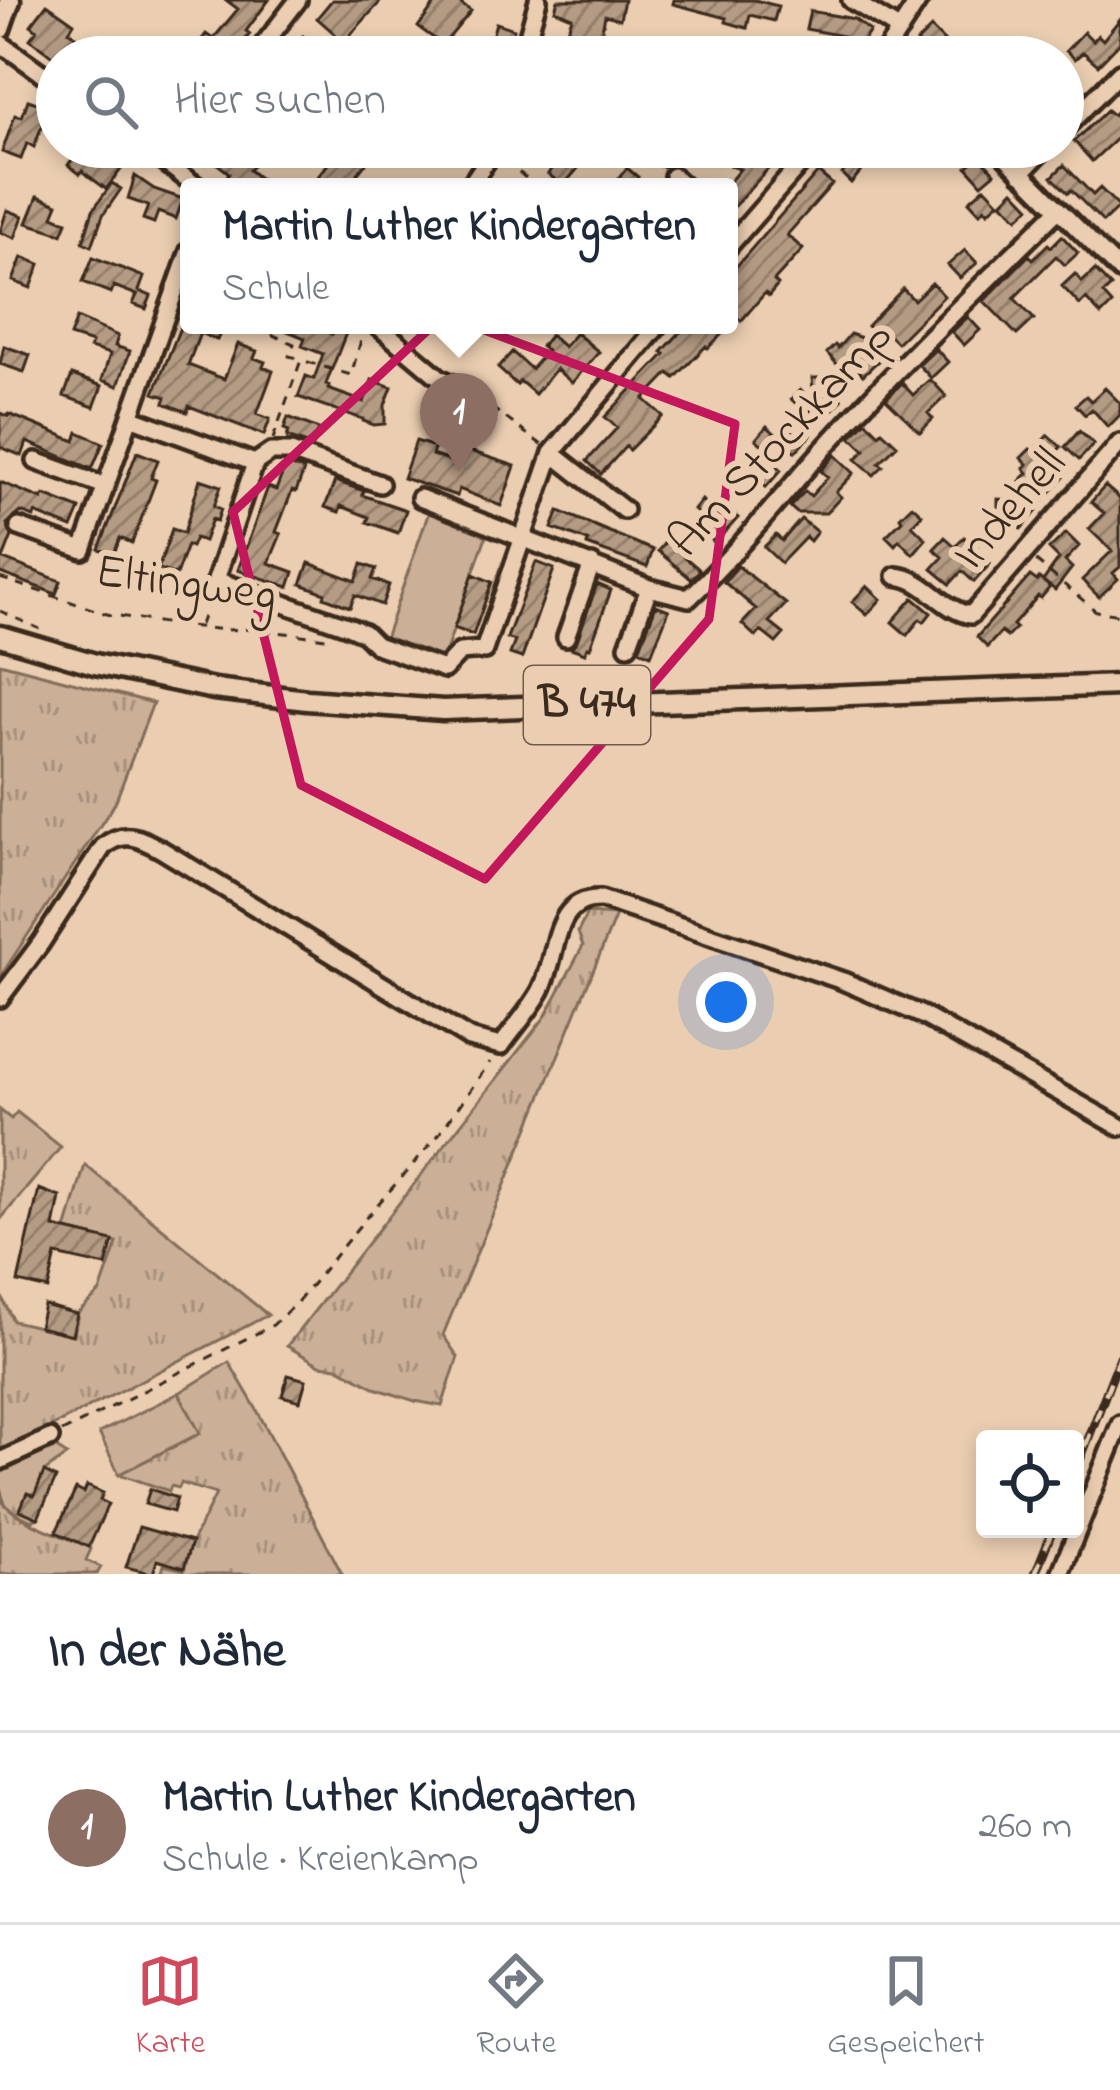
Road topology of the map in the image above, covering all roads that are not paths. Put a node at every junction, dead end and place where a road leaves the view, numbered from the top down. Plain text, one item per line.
1 (10, 0) edge
2 (298, 0) edge
3 (538, 0) edge
4 (851, 0) edge
5 (919, 0) edge
6 (0, 29) edge
7 (270, 36) edge
8 (528, 36) edge
9 (885, 36) edge
10 (896, 36) edge
11 (0, 44) edge
12 (36, 69) edge
13 (1120, 72) edge
14 (1084, 109) edge
15 (795, 168) edge
16 (1016, 168) edge
17 (1026, 168) edge
18 (1021, 173) junction
19 (1058, 210) junction
20 (738, 229) edge
21 (1120, 271) edge
22 (180, 275) edge
23 (388, 334) edge
24 (652, 334) edge
25 (465, 390) road end
26 (130, 417) junction
27 (1120, 442) edge
28 (553, 453) junction
29 (36, 461) dead end
30 (255, 463) junction
31 (380, 484) dead end
32 (105, 486) junction
33 (420, 498) dead end
34 (624, 510) dead end
35 (19, 527) dead end
36 (523, 538) junction
37 (592, 564) junction
38 (896, 576) dead end
39 (649, 588) junction
40 (0, 636) edge
41 (566, 637) dead end
42 (628, 646) dead end
43 (1120, 685) edge
44 (0, 998) edge
45 (1120, 1127) edge
46 (1120, 1424) edge
47 (50, 1438) road end
48 (0, 1461) edge
49 (1060, 1574) edge

1 - 6 main road
2 - 7 street
3 - 8 street
4 - 9 street
5 - 10 street
11 - 12 street
13 - 14 street
15 - 20 street
16 - 18 street
17 - 18 street
18 - 19 street
19 - 21 street
19 - 39 street, Am Stockkamp
22 - 26 street
23 - 25 street
24 - 28 street
26 - 30 street
26 - 32 street
27 - 38 street, Indehell
28 - 34 street
28 - 36 street
29 - 32 street
30 - 31 street
30 - 36 street
32 - 35 street
33 - 36 street, Am Stockkamp
36 - 37 street, Am Stockkamp
37 - 39 street, Am Stockkamp
37 - 41 street
39 - 42 street
40 - 43 main road, B 474
44 - 45 street
46 - 49 street
47 - 48 street

